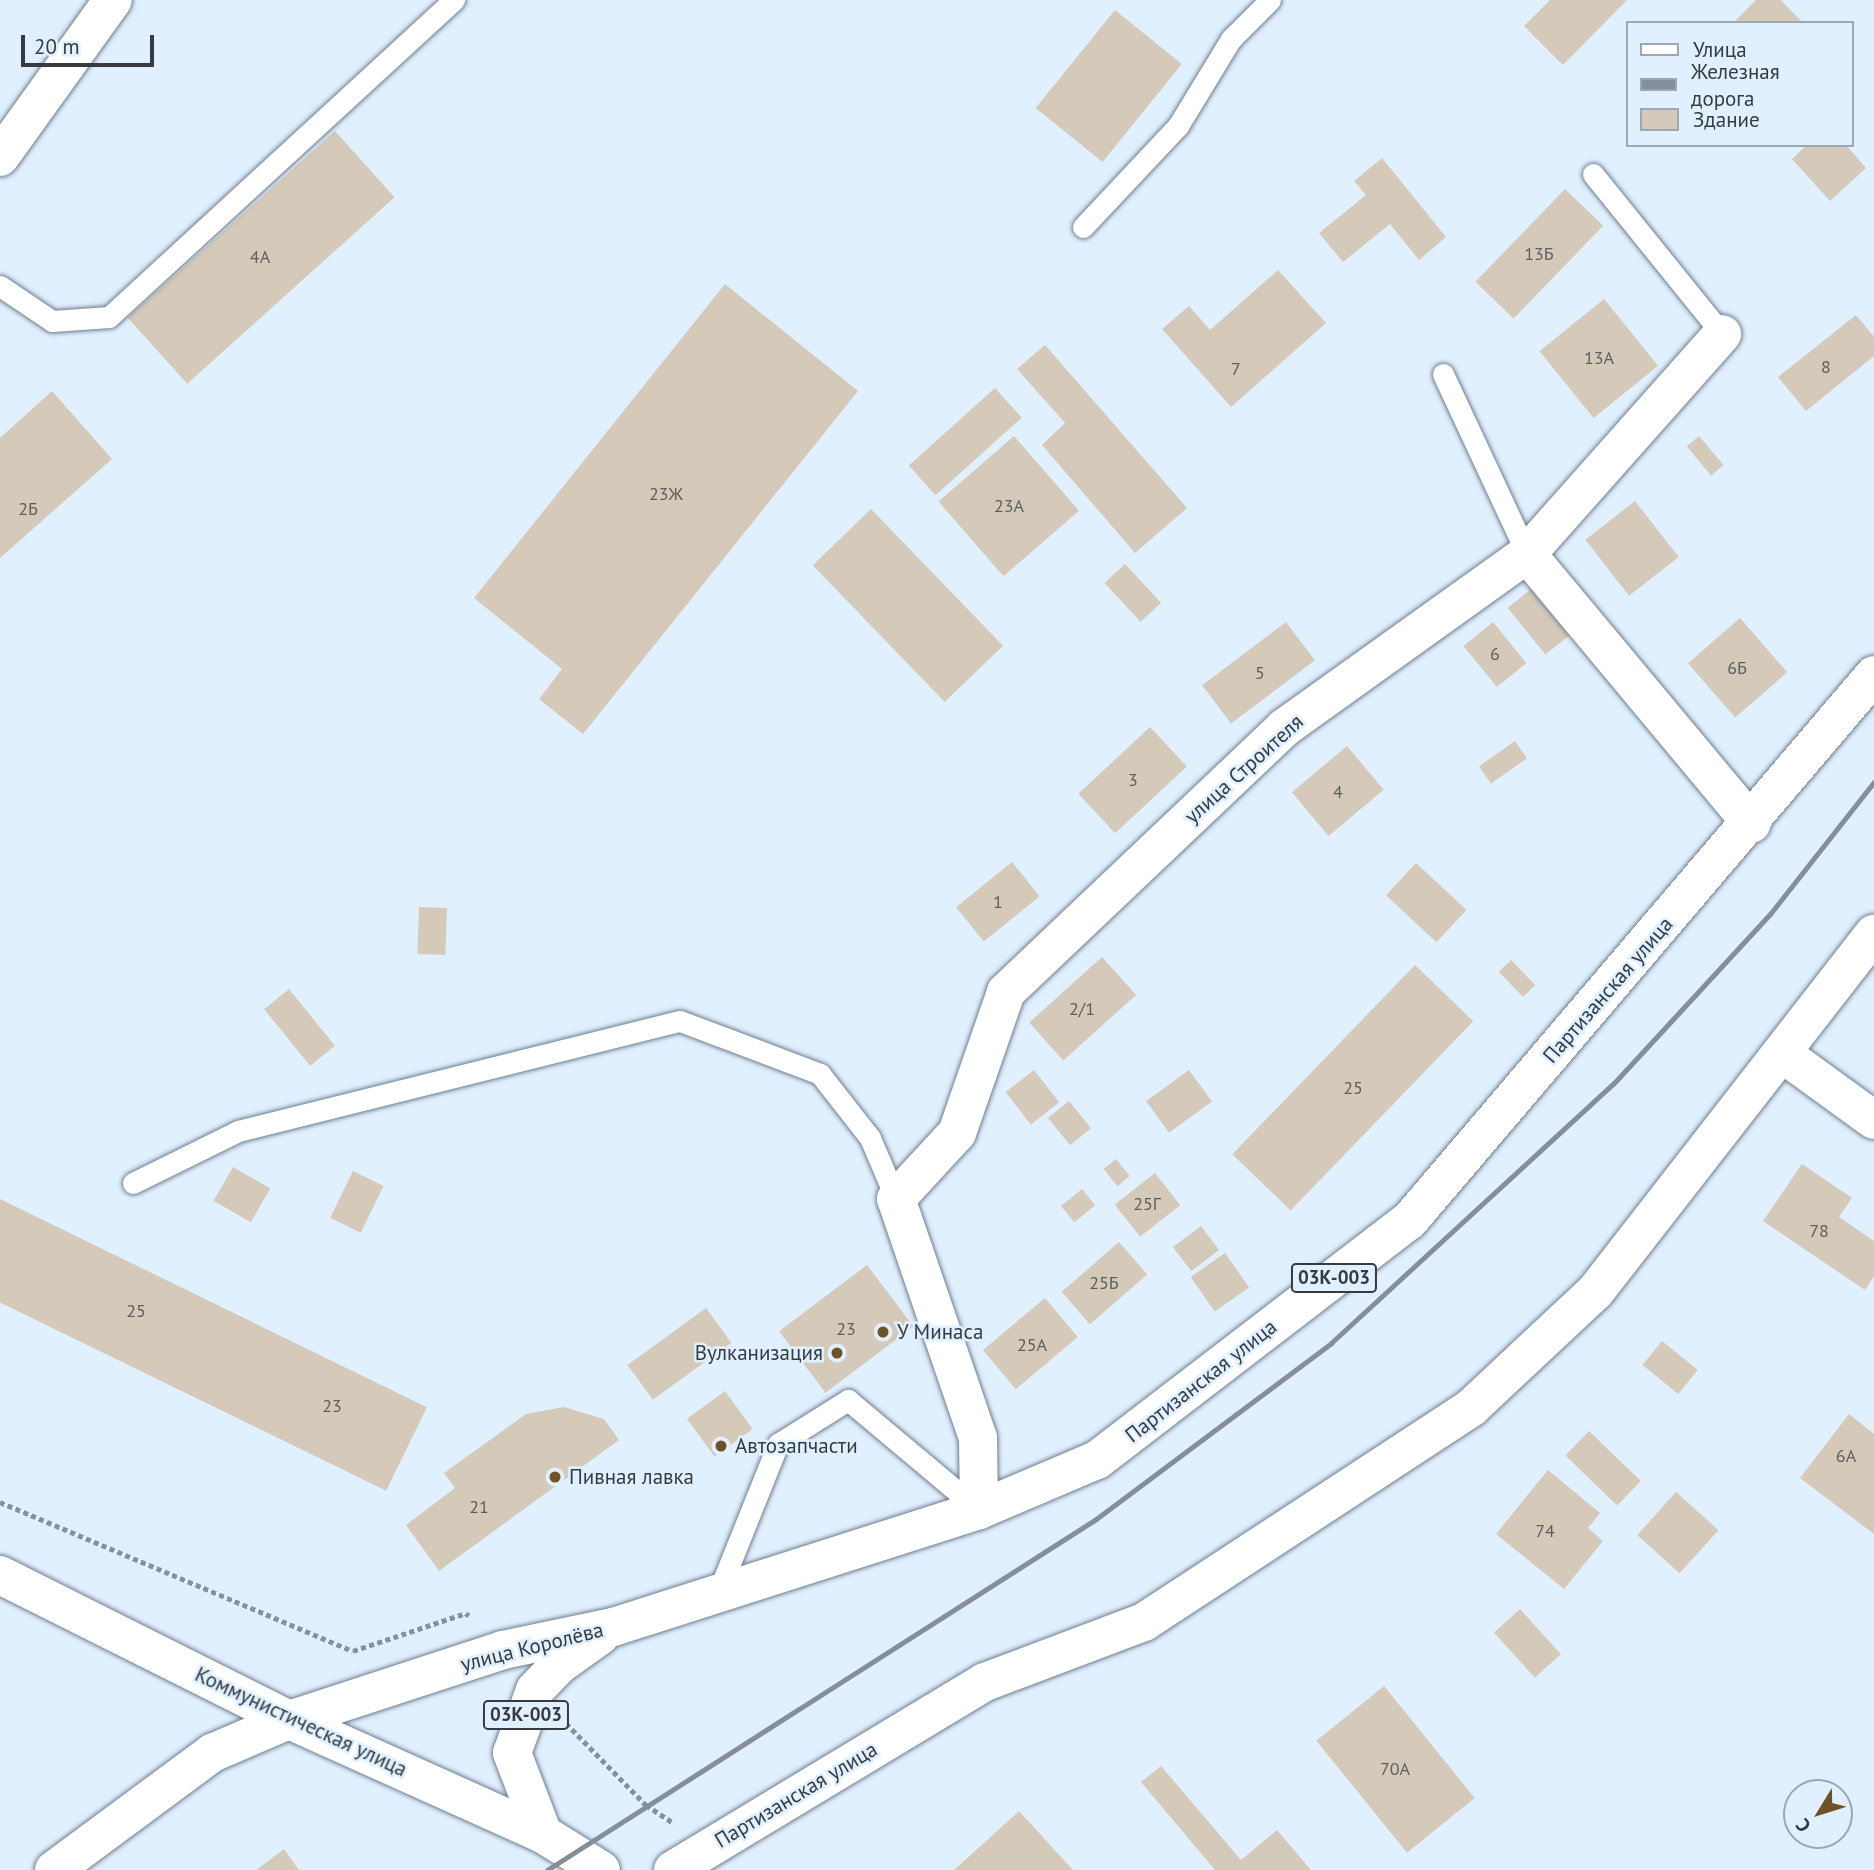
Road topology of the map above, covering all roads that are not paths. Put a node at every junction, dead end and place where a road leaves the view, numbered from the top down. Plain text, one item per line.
1 (113, 0) edge
2 (454, 0) edge
3 (1270, 0) edge
4 (0, 157) edge
5 (1593, 174) dead end
6 (1083, 228) dead end
7 (0, 286) edge
8 (1722, 334) joint
9 (1443, 374) dead end
10 (1527, 554) junction
11 (1874, 675) edge
12 (1752, 824) junction
13 (1874, 934) edge
14 (1783, 1054) junction
15 (1874, 1120) edge
16 (133, 1183) dead end
17 (896, 1199) junction
18 (979, 1510) junction
19 (0, 1575) edge
20 (718, 1593) junction
21 (613, 1627) junction
22 (289, 1720) junction
23 (543, 1834) junction
24 (54, 1870) edge
25 (601, 1870) edge
26 (673, 1870) edge

1 - 4 street
2 - 7 lane
3 - 6 lane
5 - 8 lane
8 - 10 street, улица Строителя
9 - 10 lane
10 - 12 street
10 - 17 street, улица Строителя
11 - 12 street, Партизанская улица / 03К-003
12 - 18 street, Партизанская улица / 03К-003
13 - 14 street, Партизанская улица
14 - 15 street
14 - 26 street, Партизанская улица
16 - 17 lane
17 - 18 street
18 - 20 street, Партизанская улица / 03К-003
18 - 20 lane
19 - 22 street, Коммунистическая улица
20 - 21 street, Партизанская улица / 03К-003
21 - 22 street, улица Королёва
21 - 23 street, улица Королёва / 03К-003
22 - 23 street, Коммунистическая улица
22 - 24 street
23 - 25 street, Коммунистическая улица

